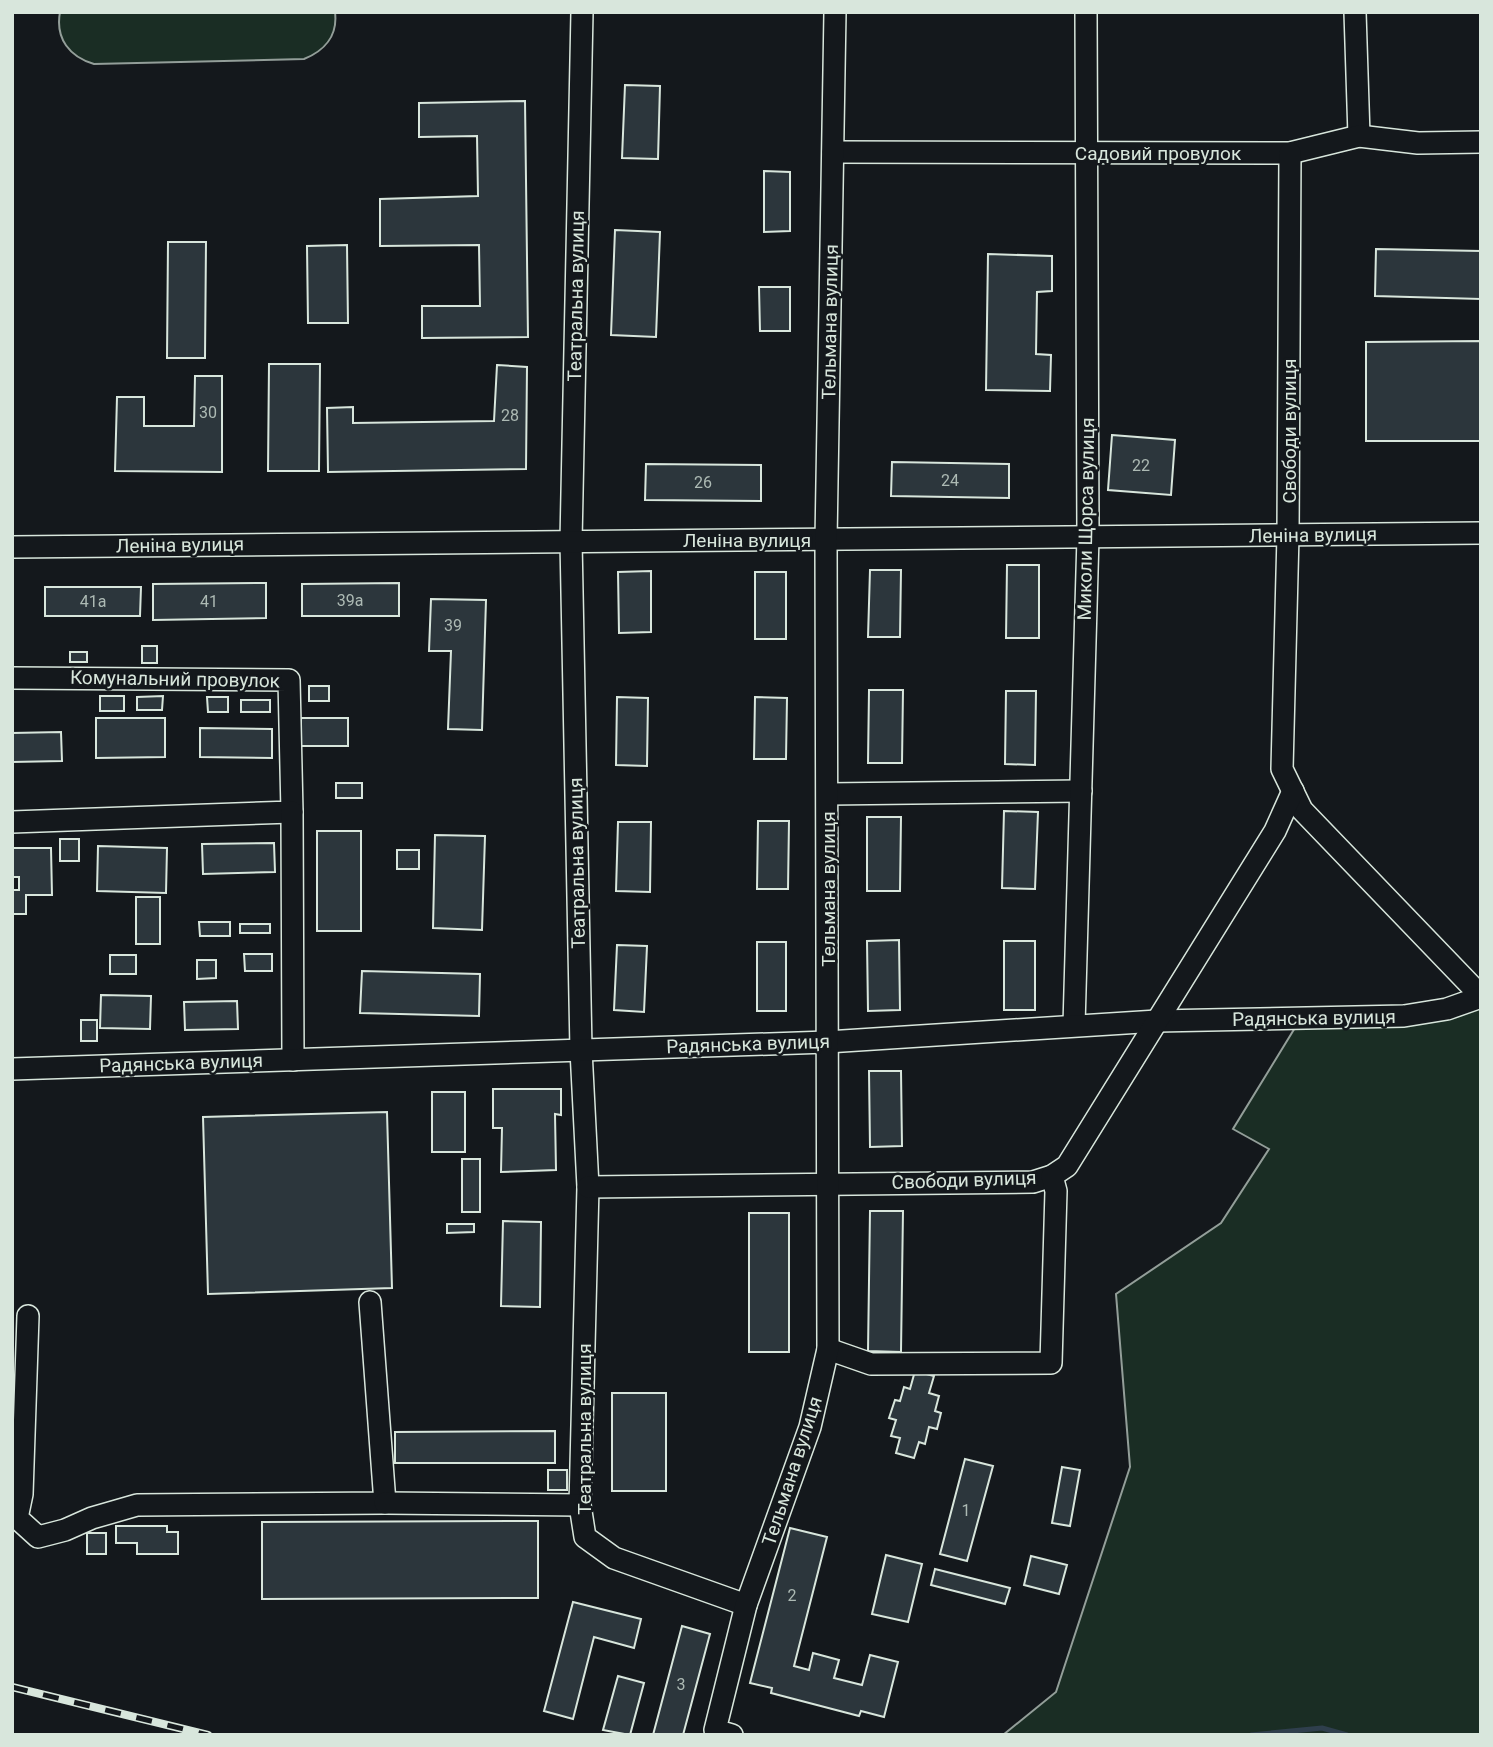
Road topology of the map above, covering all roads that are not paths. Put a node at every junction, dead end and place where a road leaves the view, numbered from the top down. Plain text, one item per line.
1 (582, 12) edge
2 (835, 12) edge
3 (1086, 12) edge
4 (1355, 12) edge
5 (1359, 136) junction
6 (1481, 142) edge
7 (834, 152) junction
8 (1087, 152) junction
9 (1290, 153) junction
10 (1481, 533) edge
11 (1288, 535) junction
12 (1088, 537) junction
13 (826, 540) junction
14 (570, 541) junction
15 (12, 547) edge
16 (12, 678) edge
17 (1081, 791) junction
18 (1293, 791) junction
19 (828, 794) junction
20 (292, 812) junction
21 (12, 822) edge
22 (1481, 996) edge
23 (1157, 1021) junction
24 (1074, 1025) junction
25 (827, 1042) junction
26 (581, 1050) junction
27 (293, 1060) junction
28 (12, 1069) edge
29 (1052, 1176) junction
30 (829, 1183) junction
31 (588, 1187) junction
32 (370, 1302) dead end
33 (28, 1316) dead end
34 (828, 1349) junction
35 (385, 1503) junction
36 (580, 1505) junction
37 (746, 1605) junction
38 (732, 1735) edge

1 - 14 street, Театральна вулиця
2 - 7 street, Тельмана вулиця
3 - 8 street, Миколи Щорса вулиця
4 - 5 street
5 - 6 street, Садовий провулок
5 - 9 street, Садовий провулок
7 - 8 street, Садовий провулок
7 - 13 street, Тельмана вулиця
8 - 9 street, Садовий провулок
8 - 12 street, Миколи Щорса вулиця
9 - 11 street, Свободи вулиця
10 - 11 street, Леніна вулиця
11 - 12 street, Леніна вулиця
11 - 18 street, Свободи вулиця
12 - 13 street, Леніна вулиця
12 - 17 street, Миколи Щорса вулиця
13 - 14 street, Леніна вулиця
13 - 19 street, Тельмана вулиця
14 - 15 street, Леніна вулиця
14 - 26 street, Театральна вулиця
16 - 20 street, Комунальний провулок
17 - 19 street
17 - 24 street, Миколи Щорса вулиця
18 - 22 street, Свободи вулиця
18 - 23 street, Свободи вулиця
19 - 25 street, Тельмана вулиця
20 - 21 street
20 - 27 street, Комунальний провулок
22 - 23 street, Радянська вулиця
23 - 24 street, Радянська вулиця
23 - 29 street, Свободи вулиця
24 - 25 street, Радянська вулиця
25 - 26 street, Радянська вулиця
25 - 30 street, Тельмана вулиця
26 - 27 street, Радянська вулиця
26 - 31 street, Театральна вулиця
27 - 28 street, Радянська вулиця
29 - 30 street, Свободи вулиця
29 - 34 street
30 - 31 street, Свободи вулиця
30 - 34 street, Тельмана вулиця
31 - 36 street, Театральна вулиця
32 - 35 street
33 - 35 street
34 - 37 street, Тельмана вулиця
35 - 36 street
36 - 37 street, Театральна вулиця
37 - 38 street, Тельмана вулиця

